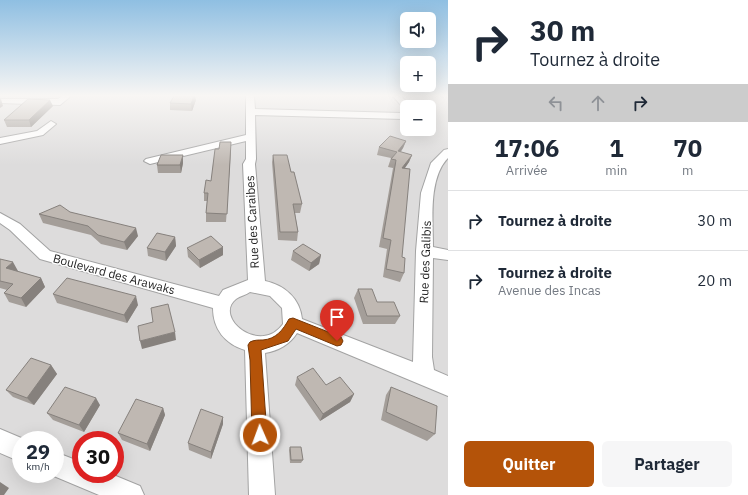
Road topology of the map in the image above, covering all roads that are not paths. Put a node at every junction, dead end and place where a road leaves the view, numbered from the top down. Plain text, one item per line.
1 (251, 119) edge
2 (51, 124) dead end
3 (251, 137) junction
4 (0, 140) edge
5 (448, 152) edge
6 (150, 161) dead end
7 (0, 217) edge
8 (424, 251) junction
9 (448, 255) edge
10 (256, 286) junction
11 (222, 304) junction
12 (293, 323) junction
13 (254, 345) junction
14 (425, 377) junction
15 (448, 386) edge
16 (0, 441) edge
17 (12, 446) edge
18 (64, 468) edge
19 (131, 495) edge
20 (262, 495) edge

1 - 3 street, Rue des Caraibes
2 - 4 street
3 - 6 street
3 - 10 street, Rue des Caraibes
5 - 8 street, Rue des Galibis
7 - 11 street, Boulevard des Arawaks
8 - 9 street
8 - 14 street, Rue des Galibis
10 - 11 street
10 - 12 street
11 - 13 street
12 - 13 street
12 - 14 street
13 - 20 street
14 - 15 street
16 - 17 street
18 - 19 street

